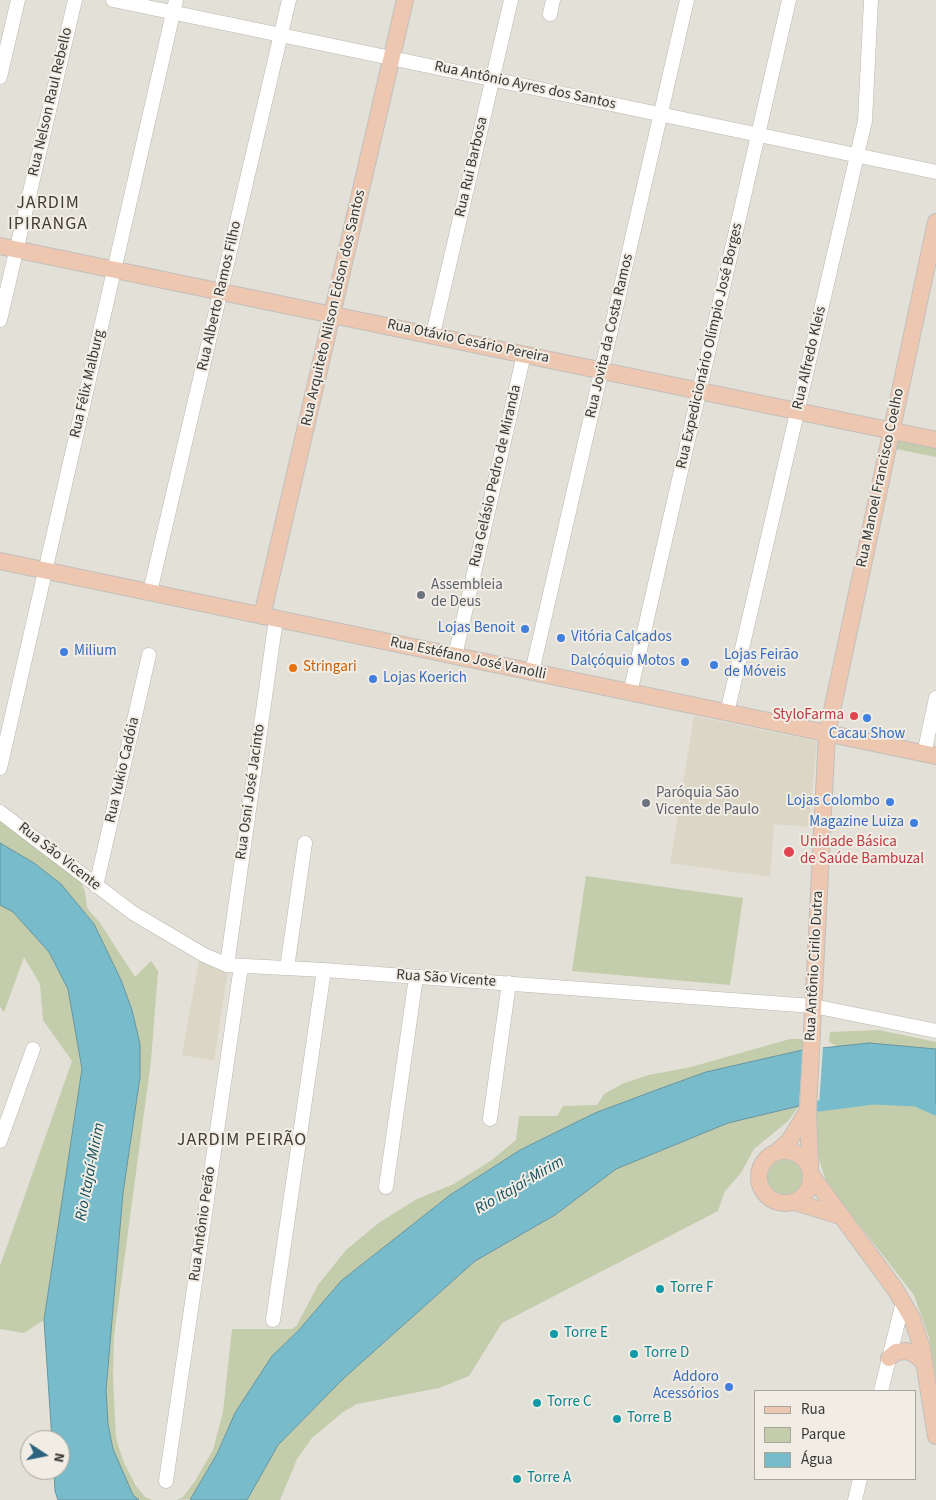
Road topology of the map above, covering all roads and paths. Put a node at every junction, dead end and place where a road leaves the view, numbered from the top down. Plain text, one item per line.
1 (18, 0) edge
2 (75, 0) edge
3 (113, 0) edge
4 (289, 0) edge
5 (405, 0) edge
6 (510, 0) edge
7 (553, 0) edge
8 (687, 0) edge
9 (789, 0) edge
10 (871, 0) edge
11 (174, 6) edge
12 (550, 14) dead end
13 (281, 35) junction
14 (391, 58) junction
15 (0, 77) edge
16 (492, 79) junction
17 (661, 114) junction
18 (758, 134) junction
19 (857, 155) junction
20 (936, 172) edge
21 (936, 222) edge
22 (0, 246) edge
23 (17, 250) junction
24 (114, 270) junction
25 (221, 292) junction
26 (332, 315) junction
27 (0, 320) edge
28 (433, 334) junction
29 (524, 354) junction
30 (602, 371) junction
31 (700, 391) junction
32 (798, 411) junction
33 (891, 431) junction
34 (936, 440) edge
35 (0, 561) edge
36 (45, 570) junction
37 (150, 592) junction
38 (269, 617) junction
39 (149, 655) dead end
40 (455, 656) junction
41 (532, 672) junction
42 (630, 693) junction
43 (936, 698) edge
44 (727, 713) junction
45 (827, 734) junction
46 (930, 755) edge
47 (0, 768) edge
48 (0, 812) edge
49 (305, 843) dead end
50 (96, 886) junction
51 (234, 966) junction
52 (287, 968) junction
53 (324, 970) junction
54 (416, 977) junction
55 (509, 983) junction
56 (813, 1006) junction
57 (936, 1031) edge
58 (33, 1049) dead end
59 (808, 1108) junction
60 (490, 1118) dead end
61 (0, 1141) edge
62 (777, 1152) junction
63 (811, 1172) junction
64 (386, 1187) dead end
65 (795, 1202) junction
66 (840, 1216) junction
67 (903, 1302) junction
68 (273, 1320) dead end
69 (890, 1358) junction
70 (924, 1362) junction
71 (881, 1390) edge
72 (936, 1436) edge
73 (860, 1480) edge
74 (166, 1481) dead end
75 (855, 1500) edge

1 - 15 street
2 - 23 street, Rua Nelson Raul Rebello
3 - 11 street, Rua Antônio Ayres dos Santos
4 - 13 street, Rua Alberto Ramos Filho
5 - 14 main road, Rua Arquiteto Nilson Edson dos Santos
6 - 16 street, Rua Rui Barbosa
7 - 12 street
8 - 17 street, Rua Jovita da Costa Ramos
9 - 18 street, Rua Expedicionário Olímpio José Borges
10 - 19 street, Rua Alfredo Kleis
11 - 13 street, Rua Antônio Ayres dos Santos
11 - 24 street, Rua Félix Malburg
13 - 14 street, Rua Antônio Ayres dos Santos
13 - 25 street, Rua Alberto Ramos Filho
14 - 16 street, Rua Antônio Ayres dos Santos
14 - 26 main road, Rua Arquiteto Nilson Edson dos Santos
16 - 17 street, Rua Antônio Ayres dos Santos
16 - 28 street, Rua Rui Barbosa
17 - 18 street, Rua Antônio Ayres dos Santos
17 - 30 street, Rua Jovita da Costa Ramos
18 - 19 street, Rua Antônio Ayres dos Santos
18 - 31 street, Rua Expedicionário Olímpio José Borges
19 - 20 street, Rua Antônio Ayres dos Santos
19 - 32 street, Rua Alfredo Kleis
21 - 33 main road, Rua Manoel Francisco Coelho
22 - 23 main road, Rua Otávio Cesário Pereira
23 - 24 main road, Rua Otávio Cesário Pereira
23 - 27 street, Rua Nelson Raul Rebello
24 - 25 main road, Rua Otávio Cesário Pereira
24 - 36 street, Rua Félix Malburg
25 - 26 main road, Rua Otávio Cesário Pereira
25 - 37 street, Rua Alberto Ramos Filho
26 - 28 main road, Rua Otávio Cesário Pereira
26 - 38 main road, Rua Arquiteto Nilson Edson dos Santos
28 - 29 main road, Rua Otávio Cesário Pereira
29 - 30 main road, Rua Otávio Cesário Pereira
29 - 40 street, Rua Gelásio Pedro de Miranda
30 - 31 main road, Rua Otávio Cesário Pereira
30 - 41 street, Rua Jovita da Costa Ramos
31 - 32 main road, Rua Otávio Cesário Pereira
31 - 42 street, Rua Expedicionário Olímpio José Borges
32 - 33 main road, Rua Otávio Cesário Pereira
32 - 44 street, Rua Alfredo Kleis
33 - 34 main road, Rua Otávio Cesário Pereira
33 - 45 main road, Rua Manoel Francisco Coelho
35 - 36 main road, Rua Estéfano José Vanolli
36 - 37 main road, Rua Estéfano José Vanolli
36 - 47 street, Rua Félix Malburg
37 - 38 main road, Rua Estéfano José Vanolli
38 - 40 main road, Rua Estéfano José Vanolli
38 - 51 street, Rua Osni José Jacinto
39 - 50 street, Rua Yukio Cadóia
40 - 41 main road, Rua Estéfano José Vanolli
41 - 42 main road, Rua Estéfano José Vanolli
42 - 44 main road, Rua Estéfano José Vanolli
43 - 46 street
44 - 45 main road, Rua Estéfano José Vanolli
45 - 46 main road, Rua Estéfano José Vanolli
45 - 56 main road, Rua Antônio Cirilo Dutra
48 - 50 street, Rua São Vicente
49 - 52 street
50 - 51 street, Rua São Vicente
51 - 52 street, Rua São Vicente
51 - 74 street, Rua Antônio Perão
52 - 53 street, Rua São Vicente
53 - 54 street, Rua São Vicente
53 - 68 street
54 - 55 street, Rua São Vicente
54 - 64 street
55 - 56 street, Rua São Vicente
55 - 60 street
56 - 57 street, Rua São Vicente
56 - 59 main road, Rua Antônio Cirilo Dutra
58 - 61 street
59 - 62 main road, Rua Antônio Cirilo Dutra
59 - 63 main road, Rua Antônio Cirilo Dutra
62 - 63 main road
62 - 65 main road
63 - 65 main road
63 - 66 main road
65 - 66 main road
66 - 67 main road
67 - 69 street
67 - 70 main road
69 - 70 main road
69 - 71 street
70 - 72 main road
73 - 75 street

